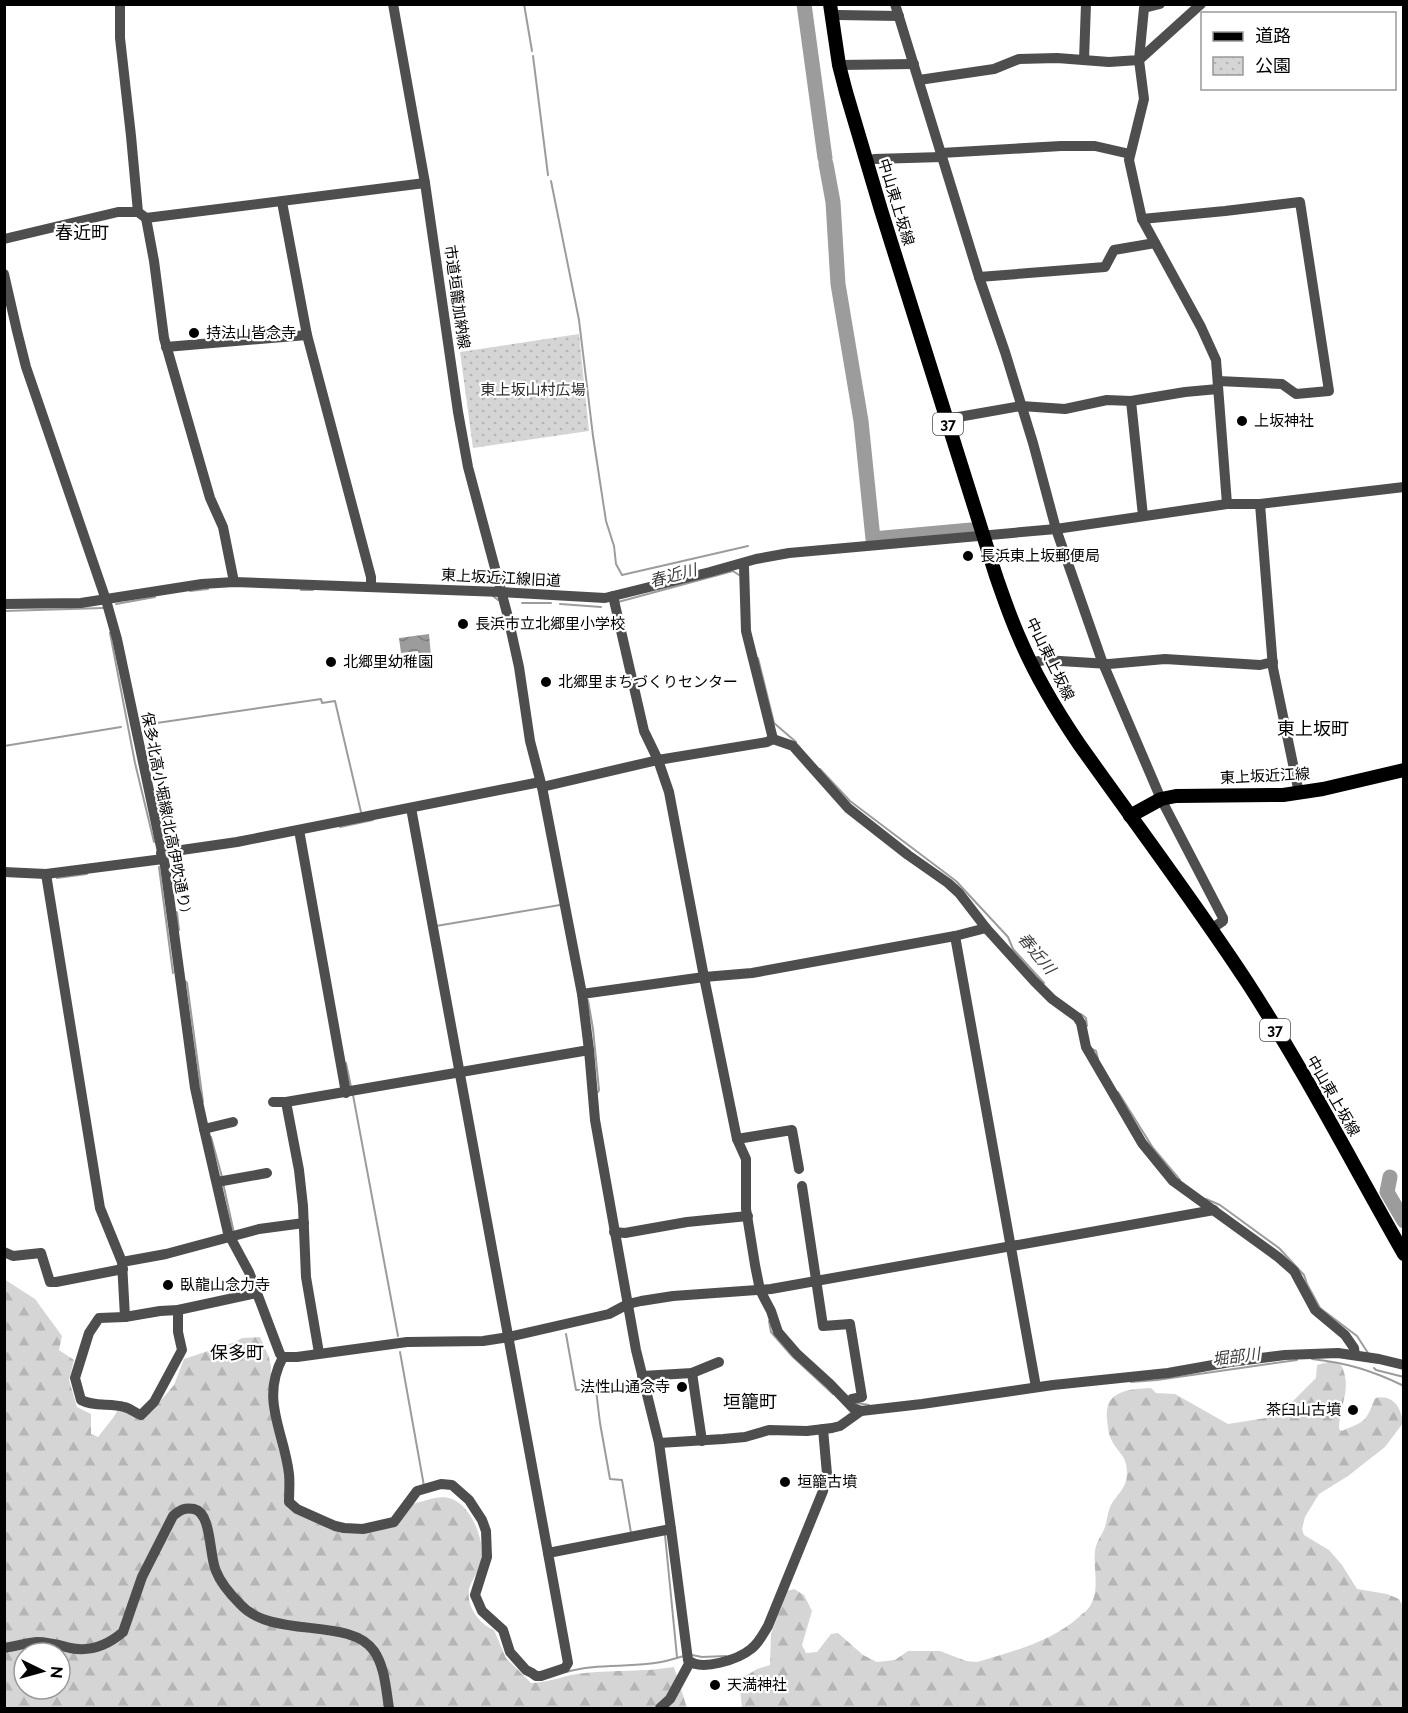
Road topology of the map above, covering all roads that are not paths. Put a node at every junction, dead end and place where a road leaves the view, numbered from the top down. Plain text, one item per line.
1 (120, 4) edge
2 (393, 4) edge
3 (895, 4) edge
4 (1086, 4) edge
5 (1160, 4) edge
6 (1201, 4) edge
7 (835, 8) edge
8 (899, 16) junction
9 (1084, 60) junction
10 (1139, 60) junction
11 (843, 64) junction
12 (914, 64) junction
13 (919, 80) junction
14 (1130, 154) junction
15 (942, 155) junction
16 (874, 159) junction
17 (425, 183) junction
18 (282, 202) junction
19 (142, 215) junction
20 (1142, 219) junction
21 (4, 239) edge
22 (1155, 243) junction
23 (4, 274) edge
24 (979, 277) junction
25 (307, 335) junction
26 (166, 347) junction
27 (1218, 385) junction
28 (1131, 401) junction
29 (1022, 406) junction
30 (951, 418) junction
31 (1404, 487) edge
32 (1227, 504) junction
33 (1260, 504) junction
34 (1143, 516) junction
35 (1056, 529) junction
36 (987, 535) junction
37 (741, 564) junction
38 (234, 582) junction
39 (371, 587) junction
40 (501, 592) junction
41 (613, 596) junction
42 (105, 600) junction
43 (4, 604) edge
44 (1034, 661) junction
45 (1273, 662) junction
46 (1103, 664) junction
47 (773, 739) junction
48 (658, 760) junction
49 (1404, 770) edge
50 (541, 784) junction
51 (1299, 793) junction
52 (1161, 800) junction
53 (411, 808) junction
54 (1134, 813) junction
55 (299, 830) junction
56 (162, 856) junction
57 (4, 872) edge
58 (46, 874) junction
59 (1215, 927) junction
60 (986, 928) junction
61 (955, 936) junction
62 (704, 977) junction
63 (582, 994) junction
64 (590, 1050) junction
65 (460, 1072) junction
66 (346, 1093) junction
67 (273, 1102) dead end
68 (286, 1102) junction
69 (233, 1122) dead end
70 (204, 1128) junction
71 (737, 1139) junction
72 (798, 1169) dead end
73 (267, 1173) dead end
74 (221, 1181) junction
75 (802, 1186) dead end
76 (1214, 1210) junction
77 (748, 1216) junction
78 (304, 1223) junction
79 (616, 1233) junction
80 (230, 1236) junction
81 (1404, 1238) edge
82 (1011, 1246) junction
83 (4, 1252) edge
84 (1404, 1254) edge
85 (123, 1265) junction
86 (816, 1280) junction
87 (760, 1290) junction
88 (253, 1294) junction
89 (628, 1304) junction
90 (178, 1310) junction
91 (125, 1317) junction
92 (510, 1340) junction
93 (319, 1353) junction
94 (1355, 1355) junction
95 (282, 1359) junction
96 (719, 1362) dead end
97 (1404, 1365) edge
98 (692, 1373) junction
99 (642, 1376) junction
100 (1036, 1387) junction
101 (848, 1402) junction
102 (861, 1411) junction
103 (824, 1429) junction
104 (702, 1441) junction
105 (659, 1443) junction
106 (671, 1529) junction
107 (548, 1553) junction
108 (4, 1648) edge
109 (690, 1662) junction
110 (389, 1708) edge
111 (660, 1708) edge

1 - 19 street
2 - 17 street, 市道垣籠加納線
3 - 8 street
4 - 9 street
5 - 10 street
6 - 10 street
7 - 8 street
7 - 11 main road, 中山東上坂線 / 37
8 - 12 street
9 - 10 street
9 - 13 street
10 - 14 street
11 - 12 street
11 - 16 main road, 中山東上坂線 / 37
11 - 30 main road, 中山東上坂線 / 37
12 - 13 street
13 - 15 street
14 - 15 street
14 - 20 street
15 - 16 street
15 - 24 street
16 - 30 main road, 中山東上坂線 / 37
17 - 18 street
17 - 40 street, 市道垣籠加納線
18 - 19 street
18 - 25 street
19 - 21 street
19 - 26 street
20 - 22 street
20 - 27 street
22 - 24 street
22 - 27 street
23 - 42 street, 保多北高小堀線(北高伊吹通り)
24 - 29 street
25 - 26 street
25 - 39 street
26 - 38 street
27 - 28 street
27 - 32 street
28 - 29 street
28 - 34 street
29 - 30 street
29 - 35 street
30 - 36 main road, 中山東上坂線 / 37
31 - 33 street, 東上坂近江線旧道
32 - 33 street, 東上坂近江線旧道
32 - 34 street, 東上坂近江線旧道
33 - 45 street
34 - 35 street, 東上坂近江線旧道
35 - 36 street, 東上坂近江線旧道
35 - 46 street
36 - 37 street, 東上坂近江線旧道
36 - 44 main road, 中山東上坂線 / 37
37 - 41 street, 東上坂近江線旧道
37 - 47 street
38 - 39 street, 東上坂近江線旧道
38 - 42 street, 東上坂近江線旧道
39 - 40 street, 東上坂近江線旧道
40 - 41 street, 東上坂近江線旧道
40 - 50 street, 市道垣籠加納線
41 - 48 street
42 - 43 street, 東上坂近江線旧道
42 - 56 street, 保多北高小堀線(北高伊吹通り)
44 - 46 street
44 - 54 main road, 中山東上坂線 / 37
45 - 46 street
45 - 51 street
46 - 52 street
47 - 48 street
47 - 60 street
48 - 50 street
48 - 62 street
49 - 51 main road, 東上坂近江線
50 - 53 street
50 - 63 street, 市道垣籠加納線
51 - 52 main road, 東上坂近江線
52 - 54 main road, 東上坂近江線
52 - 59 street
53 - 55 street
53 - 65 street
54 - 59 main road, 中山東上坂線 / 37
55 - 56 street
55 - 66 street
56 - 58 street
56 - 70 street, 保多北高小堀線(北高伊吹通り)
57 - 58 street
58 - 85 street
59 - 81 main road, 中山東上坂線 / 37
59 - 84 main road, 中山東上坂線 / 37
60 - 61 street
60 - 76 street
61 - 62 street
61 - 82 street
62 - 63 street
62 - 71 street
63 - 64 street, 市道垣籠加納線
64 - 65 street
64 - 79 street, 市道垣籠加納線
65 - 66 street
65 - 92 street
66 - 68 street
67 - 68 street
68 - 78 street
69 - 70 street
70 - 74 street, 保多北高小堀線(北高伊吹通り)
71 - 72 street
71 - 77 street
73 - 74 street
74 - 80 street, 保多北高小堀線(北高伊吹通り)
75 - 86 street
76 - 82 street
76 - 94 street
77 - 79 street
77 - 87 street
78 - 80 street
78 - 93 street
79 - 89 street, 市道垣籠加納線
80 - 85 street
80 - 88 street, 保多北高小堀線(北高伊吹通り)
82 - 86 street
82 - 100 street
83 - 85 street
85 - 91 street
86 - 87 street
86 - 101 street
87 - 89 street
87 - 101 street
88 - 90 street
88 - 95 street, 保多北高小堀線(北高伊吹通り)
89 - 92 street
89 - 99 street, 市道垣籠加納線
90 - 91 street
90 - 91 street
92 - 93 street
92 - 107 street
93 - 95 street
94 - 97 street
94 - 100 street
95 - 107 street
96 - 98 street
98 - 99 street
98 - 104 street
99 - 105 street, 市道垣籠加納線
100 - 102 street
101 - 102 street
102 - 103 street
103 - 104 street
103 - 109 street
104 - 105 street
105 - 106 street, 市道垣籠加納線
106 - 107 street
106 - 109 street, 市道垣籠加納線
108 - 110 street
109 - 111 street

